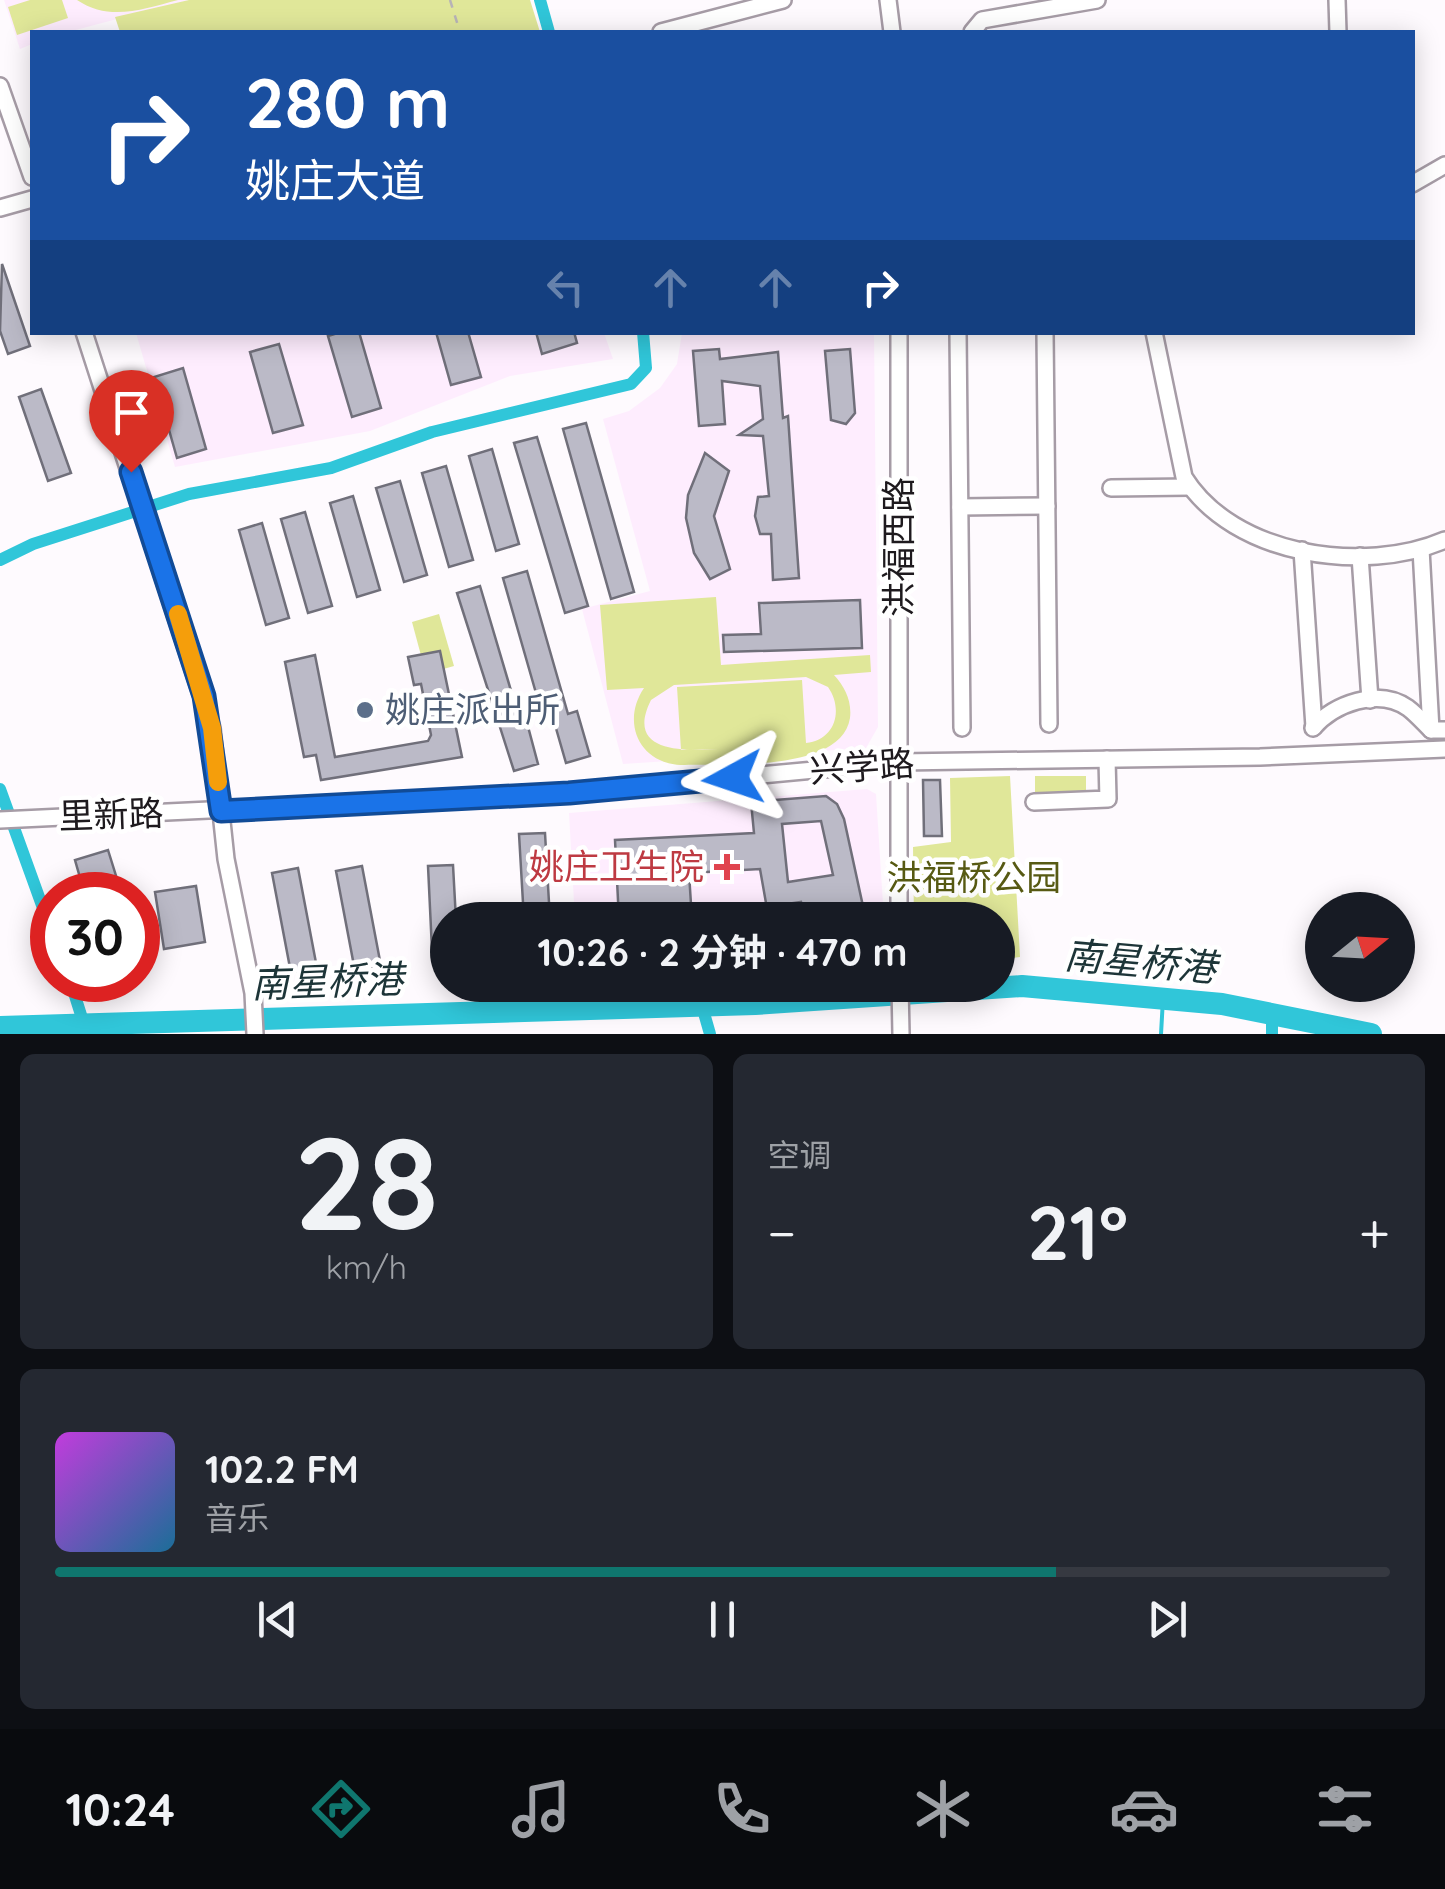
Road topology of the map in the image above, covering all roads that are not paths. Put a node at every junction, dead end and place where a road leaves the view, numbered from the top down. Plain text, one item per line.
1 (782, 0) edge
2 (888, 0) edge
3 (1097, 0) edge
4 (1337, 0) edge
5 (669, 30) edge
6 (892, 30) edge
7 (974, 30) edge
8 (1338, 30) edge
9 (0, 86) edge
10 (1445, 165) edge
11 (30, 171) edge
12 (1415, 182) edge
13 (30, 200) edge
14 (0, 208) edge
15 (85, 335) edge
16 (899, 335) edge
17 (958, 335) edge
18 (1045, 335) edge
19 (1155, 335) edge
20 (1190, 487) junction
21 (1111, 488) dead end
22 (960, 506) junction
23 (1047, 506) junction
24 (1445, 540) edge
25 (1420, 549) junction
26 (1302, 550) junction
27 (1360, 556) junction
28 (1370, 700) junction
29 (1049, 724) dead end
30 (962, 728) dead end
31 (1438, 730) edge
32 (1445, 749) edge
33 (1107, 759) junction
34 (899, 762) junction
35 (1034, 802) dead end
36 (221, 811) junction
37 (0, 820) edge
38 (900, 902) edge
39 (900, 1002) edge
40 (900, 1028) edge
41 (255, 1034) edge

1 - 5 street
2 - 6 street
3 - 7 street
4 - 8 street
9 - 11 street
10 - 12 street
13 - 14 street
15 - 36 street
16 - 34 street, 洪福西路
17 - 22 street
18 - 23 street
19 - 20 street
20 - 21 street
20 - 26 street
22 - 23 street
22 - 30 street
23 - 29 street
24 - 25 street
25 - 27 street
25 - 31 street
26 - 27 street
26 - 28 street
27 - 28 street
28 - 31 street
32 - 33 street, 兴学路
33 - 34 street, 兴学路
33 - 35 street
34 - 36 street, 兴学路
34 - 38 street, 洪福西路
36 - 37 street, 里新路
36 - 41 street
39 - 40 street

